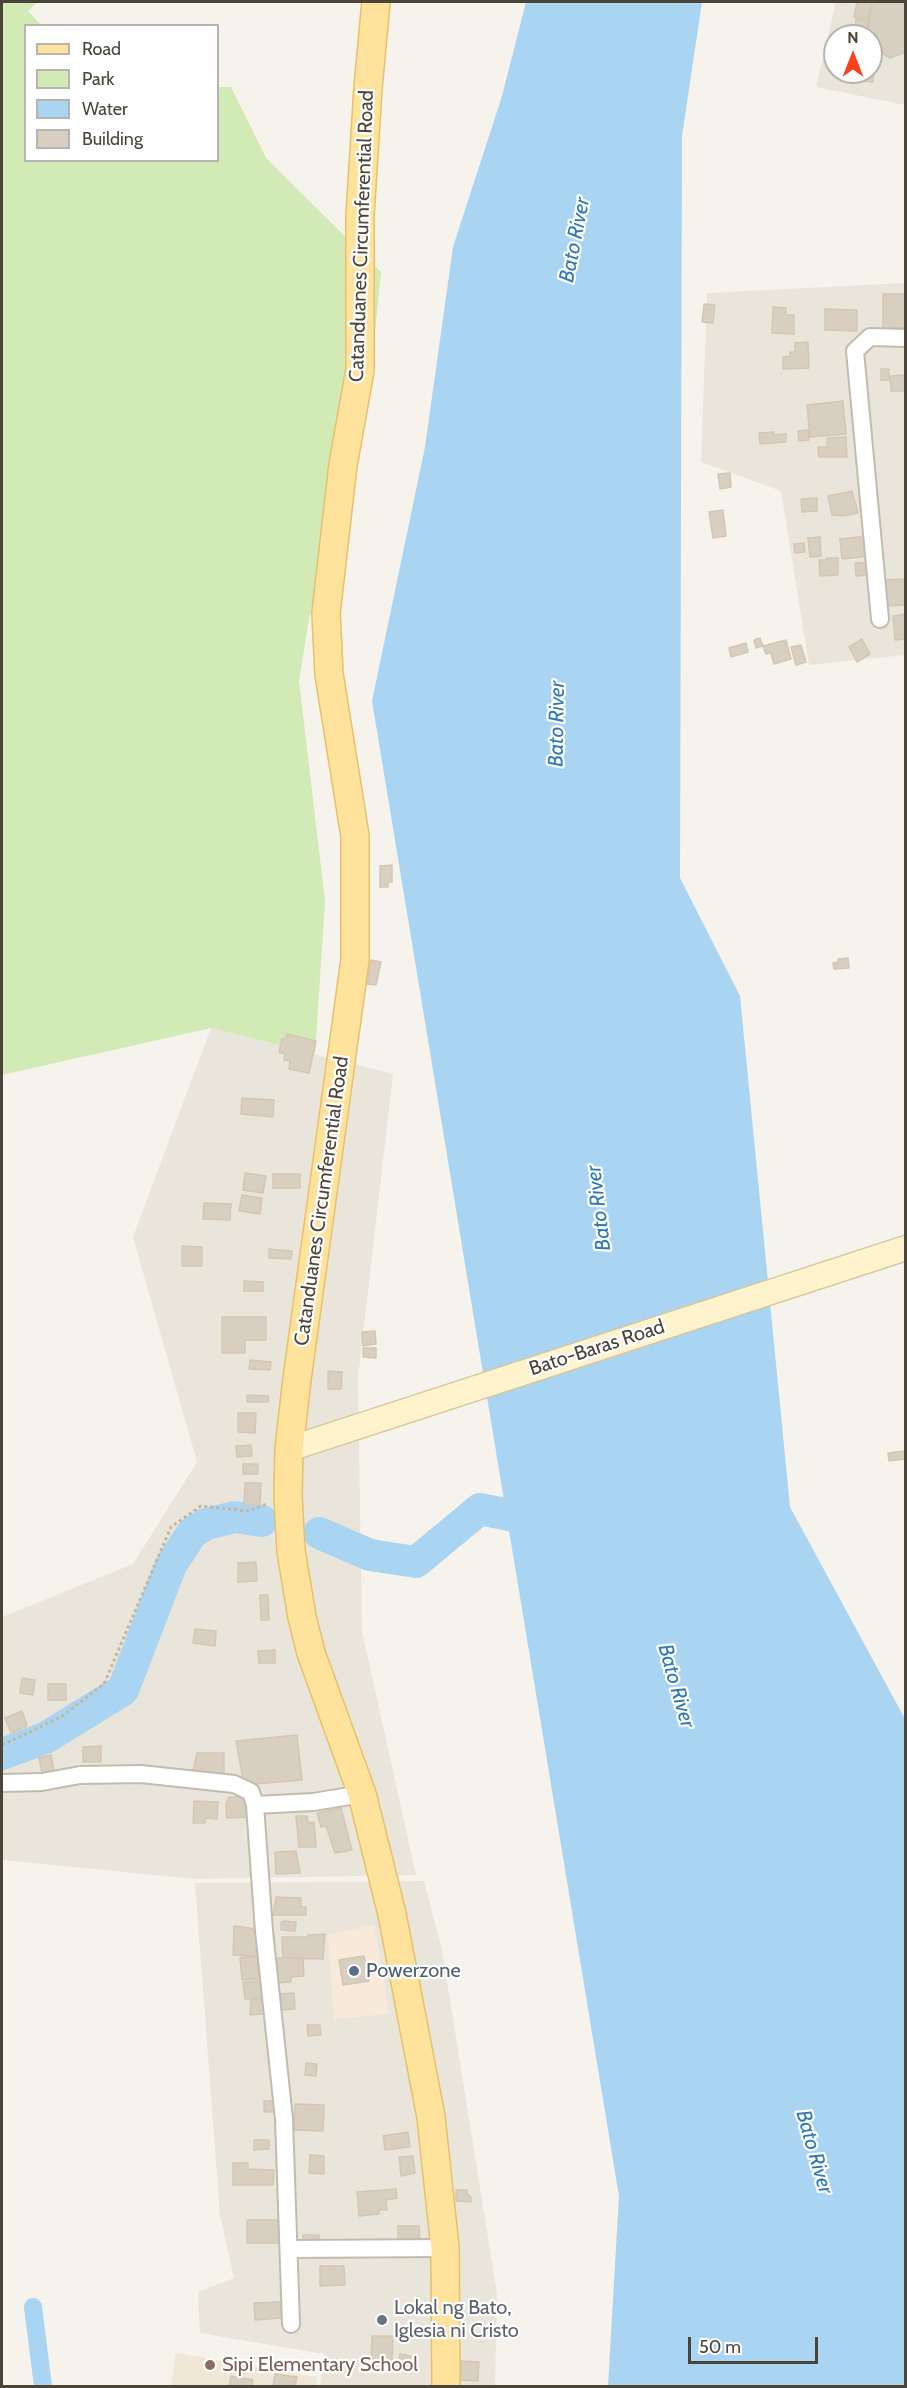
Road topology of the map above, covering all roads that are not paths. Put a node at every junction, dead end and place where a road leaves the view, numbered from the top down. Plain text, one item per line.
1 (376, 2) edge
2 (906, 338) edge
3 (880, 619) dead end
4 (906, 1248) edge
5 (290, 1449) junction
6 (2, 1783) edge
7 (362, 1794) junction
8 (255, 1805) junction
9 (445, 2248) junction
10 (289, 2249) junction
11 (291, 2324) dead end
12 (446, 2386) edge

1 - 5 main road, Catanduanes Circumferential Road
2 - 3 street
4 - 5 main road, Bato-Baras Road
5 - 7 main road, Catanduanes Circumferential Road
6 - 8 street
7 - 8 street
7 - 9 main road, Catanduanes Circumferential Road
8 - 10 street
9 - 10 street
9 - 12 main road, Catanduanes Circumferential Road
10 - 11 street

